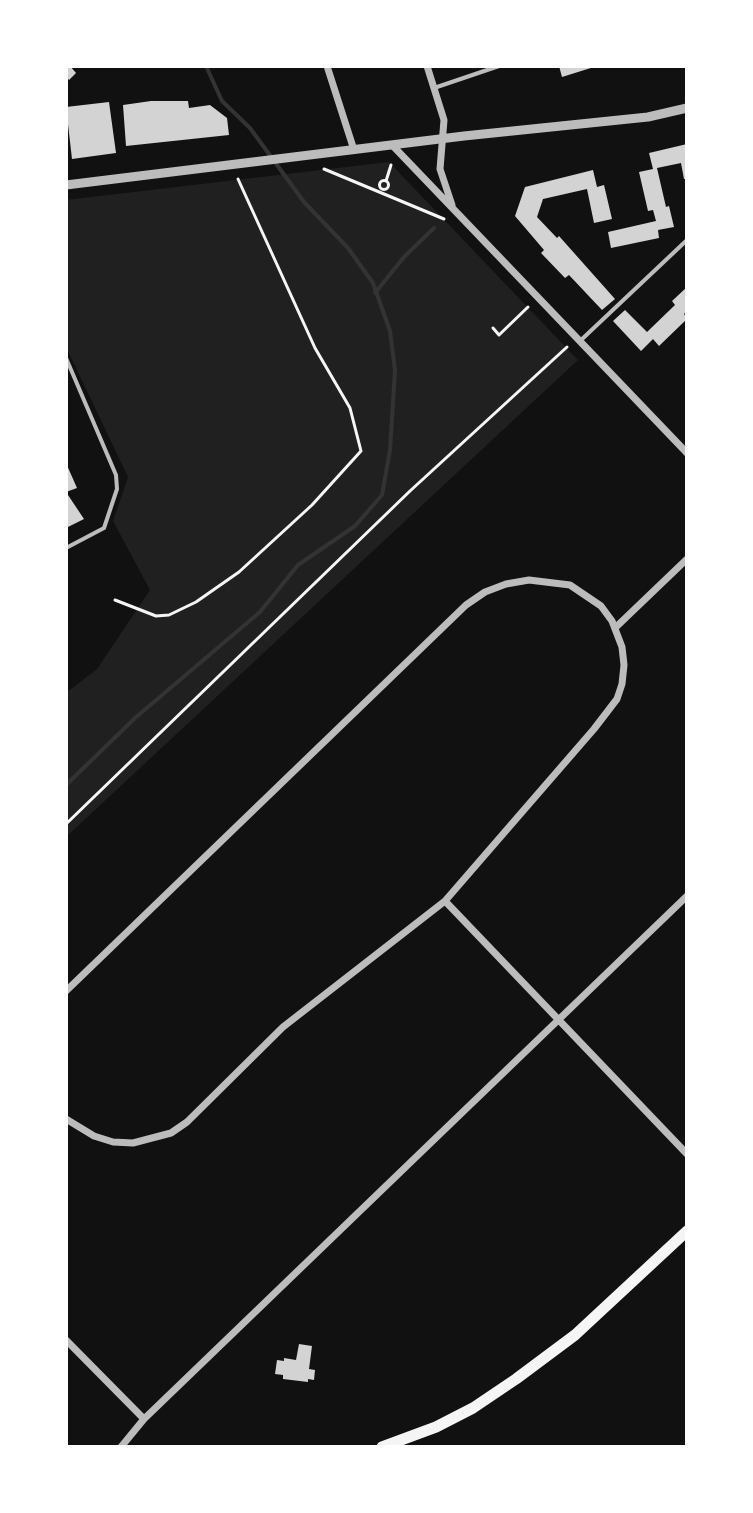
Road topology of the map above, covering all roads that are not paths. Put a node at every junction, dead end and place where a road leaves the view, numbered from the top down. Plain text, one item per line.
1 (327, 66) edge
2 (427, 66) edge
3 (499, 66) edge
4 (434, 88) junction
5 (687, 108) edge
6 (444, 140) junction
7 (393, 146) junction
8 (354, 150) junction
9 (66, 185) edge
10 (454, 211) junction
11 (687, 240) edge
12 (580, 341) junction
13 (66, 358) edge
14 (687, 453) edge
15 (66, 548) edge
16 (687, 559) edge
17 (615, 628) junction
18 (687, 896) edge
19 (445, 901) junction
20 (66, 991) edge
21 (558, 1019) junction
22 (66, 1119) edge
23 (687, 1154) edge
24 (687, 1231) edge
25 (66, 1340) edge
26 (144, 1419) junction
27 (121, 1447) edge
28 (382, 1447) edge

1 - 8 street
2 - 4 street
3 - 4 lane
4 - 6 street
5 - 6 street
6 - 7 street
6 - 10 street
7 - 8 street
7 - 10 street
8 - 9 street
10 - 12 street
11 - 12 lane
12 - 14 street
13 - 15 lane
16 - 17 street
17 - 19 street
17 - 20 street
18 - 21 street
19 - 21 street
19 - 22 street
21 - 23 street
21 - 26 street
24 - 28 main road
25 - 26 street
26 - 27 street

